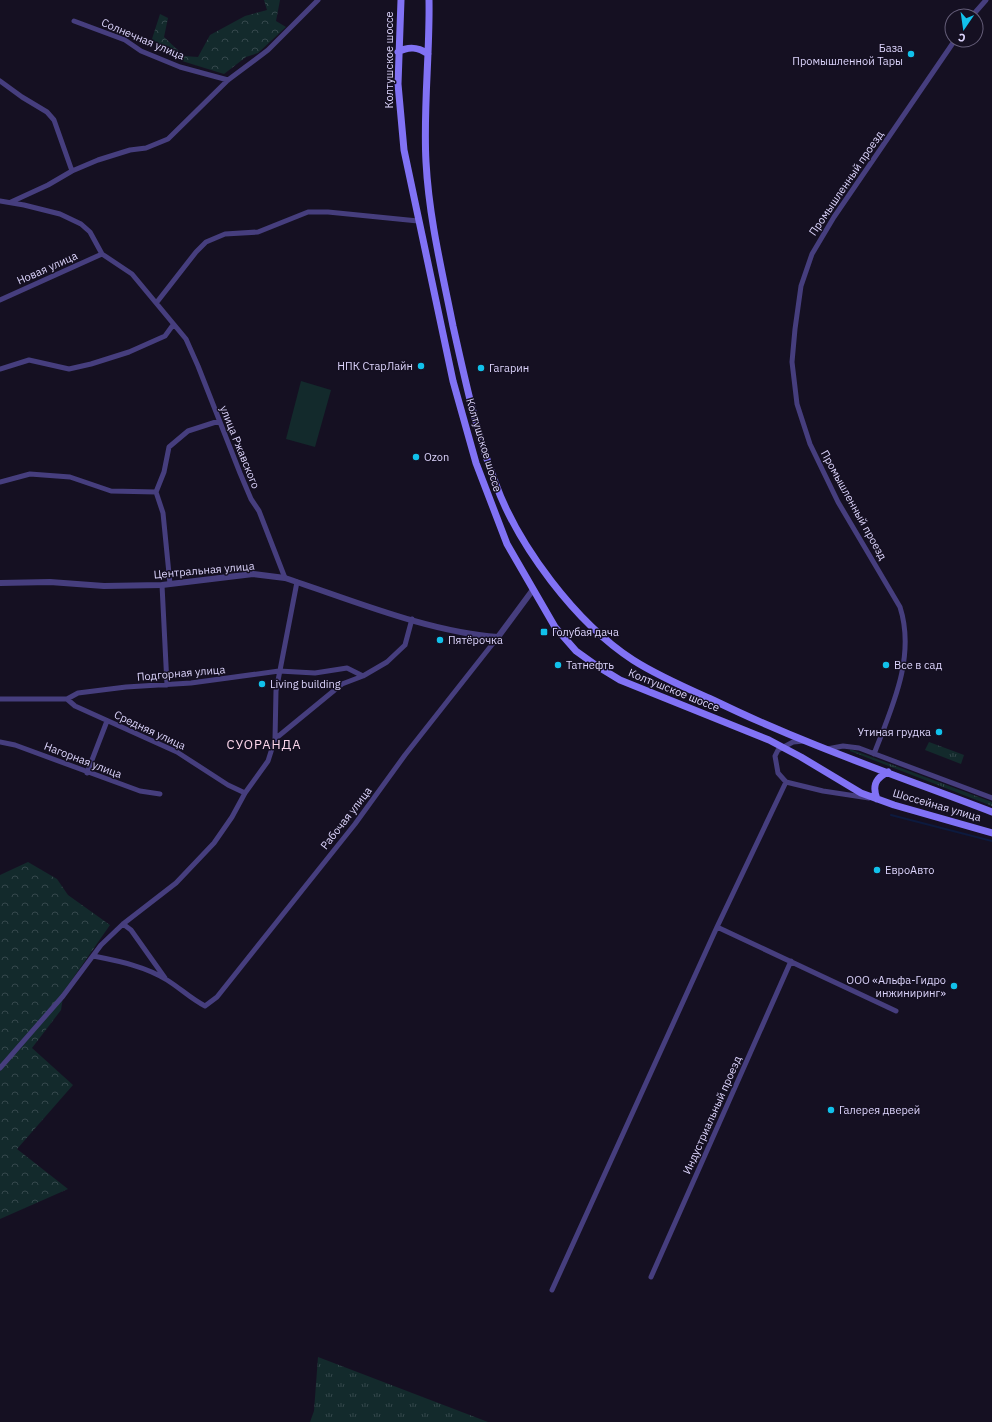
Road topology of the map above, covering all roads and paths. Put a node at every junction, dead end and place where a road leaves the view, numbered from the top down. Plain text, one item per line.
1 (318, 0) edge
2 (401, 0) edge
3 (429, 0) edge
4 (986, 0) edge
5 (979, 8) edge
6 (74, 21) dead end
7 (950, 48) edge
8 (398, 52) junction
9 (428, 54) junction
10 (228, 80) junction
11 (0, 81) edge
12 (72, 171) junction
13 (0, 201) edge
14 (10, 202) junction
15 (418, 221) junction
16 (102, 254) junction
17 (0, 300) edge
18 (157, 302) junction
19 (173, 325) junction
20 (0, 369) edge
21 (218, 420) junction
22 (0, 482) edge
23 (156, 492) junction
24 (285, 578) junction
25 (297, 582) junction
26 (0, 583) edge
27 (170, 584) junction
28 (162, 585) junction
29 (532, 591) junction
30 (412, 620) junction
31 (498, 637) junction
32 (279, 671) junction
33 (363, 676) junction
34 (167, 685) junction
35 (0, 699) edge
36 (67, 699) junction
37 (107, 721) junction
38 (275, 739) junction
39 (805, 741) junction
40 (0, 742) edge
41 (781, 746) junction
42 (827, 749) junction
43 (874, 754) junction
44 (888, 772) junction
45 (87, 773) junction
46 (786, 782) junction
47 (245, 793) junction
48 (160, 794) dead end
49 (992, 798) edge
50 (877, 799) junction
51 (992, 812) edge
52 (992, 833) edge
53 (123, 924) junction
54 (717, 927) junction
55 (93, 956) junction
56 (791, 961) junction
57 (166, 980) junction
58 (896, 1011) dead end
59 (0, 1068) edge
60 (651, 1277) dead end
61 (552, 1290) dead end

1 - 10 street
2 - 8 main road, Колтушское шоссе
3 - 9 main road, Колтушское шоссе
4 - 5 street
6 - 10 street, Солнечная улица
7 - 43 street, Промышленный проезд
8 - 9 main road
8 - 15 main road, Колтушское шоссе
9 - 39 main road, Колтушское шоссе
10 - 12 street
11 - 12 street
12 - 14 street
13 - 14 street
14 - 16 street
15 - 18 street
15 - 29 main road, Колтушское шоссе
16 - 17 street, Новая улица
16 - 18 street, улица Ржавского
18 - 19 street, улица Ржавского
19 - 20 street
19 - 21 street, улица Ржавского
21 - 23 street
21 - 24 street, улица Ржавского
22 - 23 street
23 - 27 street
24 - 25 street, Центральная улица
24 - 27 street, Центральная улица
25 - 30 street, Центральная улица
25 - 32 street
26 - 28 street, Центральная улица
27 - 28 street, Центральная улица
28 - 34 street
29 - 31 street
29 - 41 main road, Колтушское шоссе
30 - 31 street, Центральная улица
30 - 33 street
31 - 57 street, Рабочая улица
32 - 33 street, Подгорная улица
32 - 34 street, Подгорная улица
32 - 38 street
33 - 38 street
34 - 36 street, Подгорная улица
35 - 36 street, Подгорная улица
36 - 37 street, Средняя улица
37 - 45 street
37 - 47 street, Средняя улица
38 - 47 street
39 - 41 street, Колтушское шоссе
39 - 42 main road, Колтушское шоссе
40 - 45 street, Нагорная улица
41 - 46 street
41 - 50 main road, Колтушское шоссе
42 - 43 street
42 - 44 main road, Колтушское шоссе
43 - 49 street
44 - 50 main road
44 - 51 main road, Шоссейная улица
45 - 48 street, Нагорная улица
46 - 50 street
46 - 54 street
47 - 53 street
50 - 52 main road, Шоссейная улица
53 - 55 street
53 - 57 street
54 - 56 street
54 - 61 street
55 - 57 street
55 - 59 street
56 - 58 street
56 - 60 street, Индустриальный проезд

